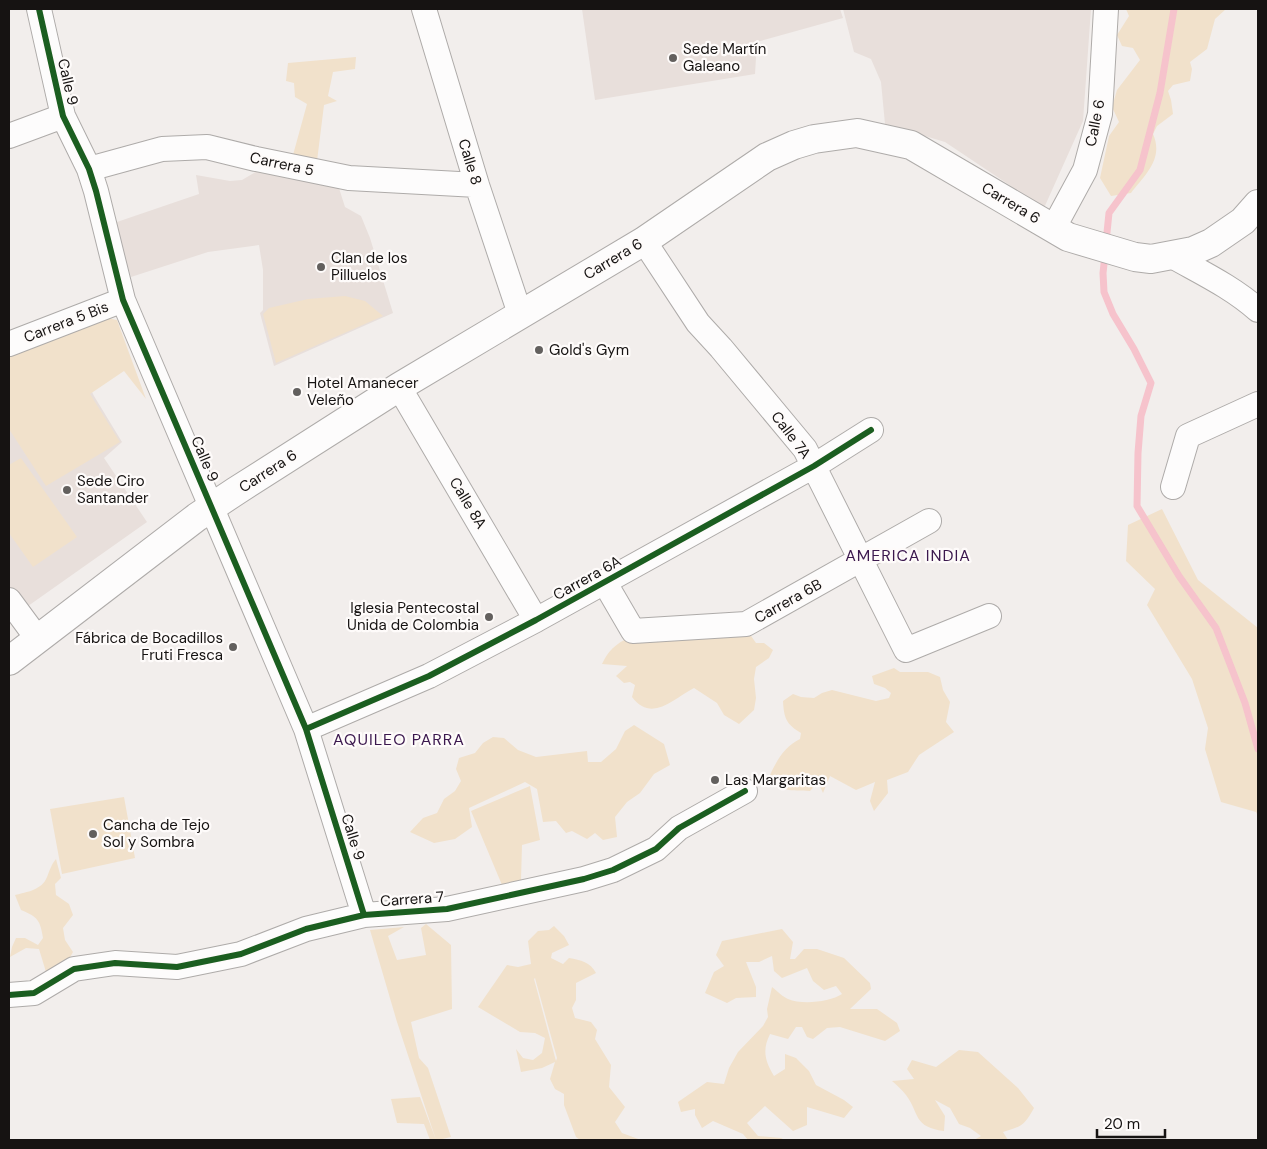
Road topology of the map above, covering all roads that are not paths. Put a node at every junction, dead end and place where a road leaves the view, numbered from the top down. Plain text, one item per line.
1 (39, 9) edge
2 (424, 9) edge
3 (1106, 9) edge
4 (63, 116) junction
5 (9, 136) edge
6 (89, 169) junction
7 (477, 184) junction
8 (1258, 204) edge
9 (1064, 235) junction
10 (644, 241) junction
11 (1172, 256) junction
12 (123, 300) junction
13 (1258, 310) edge
14 (520, 314) junction
15 (9, 344) edge
16 (399, 387) junction
17 (1258, 404) edge
18 (871, 430) dead end
19 (814, 466) junction
20 (1173, 487) dead end
21 (212, 507) junction
22 (929, 521) dead end
23 (860, 561) junction
24 (605, 583) junction
25 (9, 600) edge
26 (989, 616) dead end
27 (536, 620) junction
28 (37, 638) junction
29 (9, 661) edge
30 (306, 729) junction
31 (745, 791) dead end
32 (364, 915) junction
33 (9, 995) edge

1 - 4 street, Calle 9
2 - 7 street, Calle 8
3 - 9 street, Calle 6
4 - 5 street
4 - 6 street, Calle 9
6 - 7 street, Carrera 5
6 - 12 street, Calle 9
7 - 14 street, Calle 8
8 - 11 main road, Carrera 6
9 - 10 main road, Carrera 6
9 - 11 main road, Carrera 6
10 - 14 main road, Carrera 6
10 - 19 street, Calle 7A
11 - 13 street
12 - 15 street, Carrera 5 Bis
12 - 21 street, Calle 9
14 - 16 main road, Carrera 6
16 - 21 main road, Carrera 6
16 - 27 street, Calle 8A
17 - 20 street
18 - 19 street, Carrera 6A
19 - 23 street, Calle 7A
19 - 24 street, Carrera 6A
21 - 28 main road, Carrera 6
21 - 30 street, Calle 9
22 - 23 street, Carrera 6B
23 - 24 street, Carrera 6B
23 - 26 street, Calle 7A
24 - 27 street, Carrera 6A
25 - 28 street
27 - 30 street, Carrera 6A
28 - 29 main road, Carrera 6
30 - 32 street, Calle 9
31 - 32 street, Carrera 7
32 - 33 street, Carrera 7

